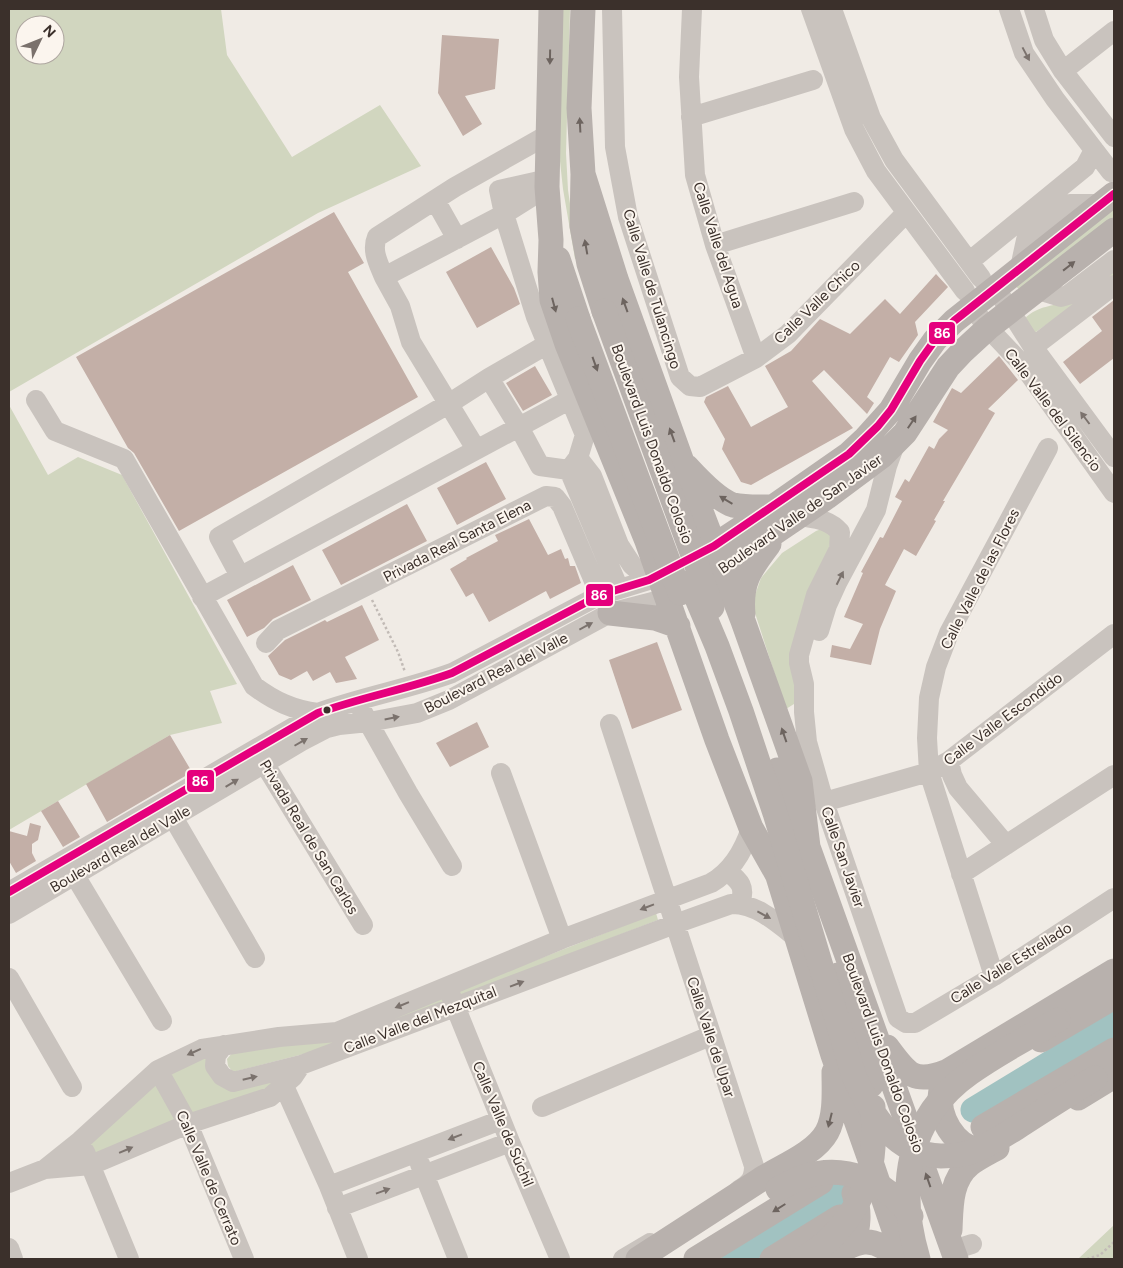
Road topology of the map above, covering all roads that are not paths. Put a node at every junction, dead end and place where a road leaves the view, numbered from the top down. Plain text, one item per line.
1 (551, 9) edge
2 (582, 9) edge
3 (612, 9) edge
4 (692, 9) edge
5 (811, 9) edge
6 (832, 9) edge
7 (1009, 9) edge
8 (1034, 9) edge
9 (1114, 30) edge
10 (1063, 71) junction
11 (813, 80) dead end
12 (692, 117) junction
13 (548, 134) junction
14 (1114, 137) edge
15 (1094, 150) junction
16 (492, 166) junction
17 (583, 174) junction
18 (548, 183) junction
19 (499, 190) junction
20 (1109, 190) edge
21 (435, 200) junction
22 (854, 202) dead end
23 (906, 213) junction
24 (504, 214) junction
25 (1114, 230) edge
26 (457, 239) junction
27 (715, 245) junction
28 (1114, 260) edge
29 (970, 261) junction
30 (384, 277) junction
31 (988, 283) junction
32 (1114, 285) edge
33 (1038, 290) junction
34 (968, 298) junction
35 (1010, 311) junction
36 (988, 328) junction
37 (563, 332) junction
38 (1033, 347) junction
39 (756, 358) junction
40 (488, 378) junction
41 (690, 386) joint
42 (571, 399) junction
43 (36, 400) dead end
44 (450, 404) junction
45 (519, 427) junction
46 (895, 444) junction
47 (1048, 448) dead end
48 (476, 449) junction
49 (1114, 457) edge
50 (682, 462) junction
51 (574, 464) junction
52 (1114, 493) edge
53 (702, 516) junction
54 (786, 516) junction
55 (868, 522) junction
56 (840, 532) junction
57 (647, 541) junction
58 (714, 546) junction
59 (724, 570) junction
60 (240, 576) junction
61 (663, 583) junction
62 (202, 597) junction
63 (610, 599) junction
64 (821, 603) junction
65 (740, 613) junction
66 (679, 628) junction
67 (1114, 634) edge
68 (266, 643) dead end
69 (357, 700) junction
70 (323, 721) junction
71 (369, 722) junction
72 (610, 724) dead end
73 (260, 756) junction
74 (948, 761) junction
75 (929, 772) junction
76 (500, 773) dead end
77 (1114, 775) edge
78 (824, 802) junction
79 (169, 811) junction
80 (751, 828) junction
81 (1006, 845) junction
82 (812, 857) junction
83 (452, 866) dead end
84 (70, 868) junction
85 (728, 871) junction
86 (777, 874) junction
87 (961, 874) junction
88 (712, 884) junction
89 (9, 892) edge
90 (1114, 898) edge
91 (668, 899) junction
92 (731, 906) junction
93 (9, 914) edge
94 (675, 924) junction
95 (363, 926) dead end
96 (562, 939) junction
97 (799, 940) junction
98 (255, 958) dead end
99 (1114, 971) edge
100 (994, 976) junction
101 (9, 978) edge
102 (1114, 986) edge
103 (447, 987) junction
104 (1114, 997) edge
105 (455, 1007) junction
106 (162, 1021) dead end
107 (906, 1023) joint
108 (875, 1032) junction
109 (710, 1036) junction
110 (224, 1044) junction
111 (1114, 1050) edge
112 (833, 1055) junction
113 (301, 1065) junction
114 (158, 1070) junction
115 (1108, 1074) edge
116 (953, 1080) junction
117 (284, 1086) junction
118 (72, 1087) dead end
119 (542, 1106) dead end
120 (500, 1120) junction
121 (188, 1124) junction
122 (983, 1127) dead end
123 (80, 1141) junction
124 (510, 1142) junction
125 (997, 1148) junction
126 (416, 1152) junction
127 (809, 1152) junction
128 (91, 1165) junction
129 (45, 1169) junction
130 (425, 1176) junction
131 (821, 1182) dead end
132 (9, 1183) edge
133 (329, 1186) junction
134 (337, 1208) junction
135 (840, 1216) dead end
136 (853, 1244) junction
137 (9, 1248) edge
138 (958, 1248) edge
139 (14, 1259) edge
140 (129, 1259) edge
141 (244, 1259) edge
142 (358, 1259) edge
143 (458, 1259) edge
144 (560, 1259) edge
145 (623, 1259) edge
146 (638, 1259) edge
147 (666, 1259) edge
148 (696, 1259) edge
149 (772, 1259) edge
150 (802, 1259) edge
151 (827, 1259) edge
152 (898, 1259) edge
153 (904, 1259) edge
154 (918, 1259) edge
155 (929, 1259) edge

1 -> 13 main road, Boulevard Luis Donaldo Colosio
17 -> 2 main road, Boulevard Luis Donaldo Colosio
3 - 41 street, Calle Valle de Tulancingo
4 - 12 street, Calle Valle del Agua
5 - 23 street, Calle Valle del Silencio
6 - 29 street, Calle Valle del Silencio
7 -> 15 street
8 - 10 street
9 - 10 street
10 - 14 street
11 - 12 street
12 - 27 street, Calle Valle del Agua
13 - 16 street
13 - 18 main road, Boulevard Luis Donaldo Colosio
15 - 20 street
15 - 29 street
16 - 19 street
16 - 21 street
50 -> 17 main road, Boulevard Luis Donaldo Colosio
82 -> 17 main road, Boulevard Luis Donaldo Colosio, bridge
18 - 19 street
18 - 24 street
18 -> 37 main road, Boulevard Luis Donaldo Colosio
19 - 24 street
20 - 31 main road, Boulevard Valle de San Javier
21 - 26 street
21 - 30 street
22 - 27 street
23 - 34 street, Calle Valle del Silencio
23 - 39 street, Calle Valle Chico
24 - 26 street
24 - 37 street
33 -> 25 main road, Boulevard Valle de San Javier
26 - 30 street
27 - 39 street, Calle Valle del Agua
28 - 33 street
29 - 31 street, Calle Valle del Silencio
30 - 44 street
31 - 34 main road, Boulevard Valle de San Javier
31 - 35 street, Calle Valle del Silencio
32 - 38 street
33 - 35 main road, Boulevard Valle de San Javier
34 - 36 street, Calle Valle del Silencio
34 - 54 main road, Boulevard Valle de San Javier
35 - 36 main road, Boulevard Valle de San Javier
35 - 38 street, Calle Valle del Silencio
46 -> 36 main road, Boulevard Valle de San Javier
36 - 52 street, Calle Valle del Silencio
37 - 40 street
37 - 42 street
37 - 57 main road, Boulevard Luis Donaldo Colosio
37 -> 61 main road, Boulevard Luis Donaldo Colosio, bridge
49 -> 38 street, Calle Valle del Silencio
39 - 41 street, Calle Valle Chico
40 - 44 street
40 - 45 street
42 - 45 street
42 - 51 street
43 - 62 street
44 - 48 street
44 - 60 street
45 - 48 street
45 - 51 street
46 - 54 main road, Boulevard Valle de San Javier
46 - 55 street, Calle San Javier
47 - 75 street, Calle Valle de las Flores
48 - 60 street
50 - 53 main road, Boulevard Luis Donaldo Colosio
54 -> 50 main road
51 - 61 street
51 - 63 street
53 - 57 main road
53 - 58 main road, Boulevard Luis Donaldo Colosio
54 - 56 street
54 - 58 main road, Boulevard Valle de San Javier
54 - 59 main road, Boulevard Valle de San Javier
54 - 65 main road
55 - 56 street
64 -> 55 street, Calle San Javier
56 - 64 street, Calle San Javier
57 - 61 main road, Boulevard Luis Donaldo Colosio
58 - 59 main road, Boulevard Luis Donaldo Colosio
58 - 61 main road, Boulevard Valle de San Javier
59 - 61 main road, Boulevard Valle de San Javier
59 - 65 main road, Boulevard Luis Donaldo Colosio
60 - 62 street
61 - 63 street, Boulevard Real del Valle
61 - 66 main road, Boulevard Luis Donaldo Colosio
61 - 86 main road, Boulevard Luis Donaldo Colosio, bridge
61 - 115 main road, bridge
62 - 70 street
63 - 66 main road
63 - 68 street, Privada Real Santa Elena
63 - 69 street, Boulevard Real del Valle
71 -> 63 street, Boulevard Real del Valle
64 - 78 street, Calle San Javier
65 - 66 main road
82 -> 65 main road, Boulevard Luis Donaldo Colosio
66 - 80 main road, Boulevard Luis Donaldo Colosio
67 - 74 street, Calle Valle Escondido
69 - 70 street, Boulevard Real del Valle
69 - 71 street
70 - 71 street, Boulevard Real del Valle
70 - 73 street, Boulevard Real del Valle
71 - 83 street
72 - 91 street, Calle Valle de Upar
73 - 79 street, Boulevard Real del Valle
73 - 95 street, Privada Real de San Carlos
74 - 75 street, Calle Valle Escondido
74 - 81 street
75 - 78 street, Calle Valle Escondido
75 - 87 street, Calle Valle de las Flores
76 - 96 street
77 - 81 street
78 - 107 street, Calle San Javier
79 - 84 street, Boulevard Real del Valle
79 - 98 street
80 - 85 street, Calle Valle del Mezquital
80 - 86 main road, Boulevard Luis Donaldo Colosio
81 - 87 street
82 - 108 main road, Boulevard Luis Donaldo Colosio
82 - 150 main road, bridge
84 - 89 street, Boulevard Real del Valle
84 - 93 street, Boulevard Real del Valle
84 - 106 street
85 - 88 street, Calle Valle del Mezquital
85 - 92 street
86 - 97 main road, Boulevard Luis Donaldo Colosio
87 - 100 street, Calle Valle de las Flores
88 - 91 street, Calle Valle del Mezquital
88 - 92 street
90 - 100 street, Calle Valle Estrellado
91 - 94 street, Calle Valle de Upar
91 -> 96 street, Calle Valle del Mezquital
92 - 94 street, Calle Valle del Mezquital
92 -> 97 street
105 -> 94 street, Calle Valle del Mezquital
94 - 109 street, Calle Valle de Upar
96 - 103 street, Calle Valle del Mezquital
97 - 112 main road, Boulevard Luis Donaldo Colosio
99 - 116 main road
100 - 107 street, Calle Valle Estrellado
101 - 118 street
102 - 154 main road, bridge
103 - 105 street, Calle Valle de Súchil
103 -> 110 street, Calle Valle del Mezquital
104 - 116 main road
105 - 113 street, Calle Valle del Mezquital
105 - 120 street, Calle Valle de Súchil
108 - 116 main road
138 -> 108 main road, Boulevard Luis Donaldo Colosio
109 - 119 street
109 - 145 street, Calle Valle de Upar
110 -> 113 street
110 -> 114 street, Calle Valle del Mezquital
111 - 122 main road
112 -> 127 main road
112 - 153 main road, Boulevard Luis Donaldo Colosio
113 - 117 street, Calle Valle del Mezquital
114 - 121 street, Calle Valle de Cerrato
114 - 123 street, Calle Valle del Mezquital
115 - 125 main road
116 - 125 main road
117 - 121 street, Calle Valle del Mezquital
117 - 133 street
120 - 124 street, Calle Valle de Súchil
120 -> 126 street
128 -> 121 street, Calle Valle del Mezquital
121 - 141 street, Calle Valle de Cerrato
123 - 128 street
123 - 129 street, Calle Valle del Mezquital
124 - 130 street
124 - 144 street, Calle Valle de Súchil
125 - 138 main road
126 - 130 street
126 - 133 street
127 - 136 main road
127 - 146 main road
128 - 129 street, Calle Valle del Mezquital
128 - 140 street
129 - 132 street, Calle Valle del Mezquital
134 -> 130 street
130 - 143 street
131 -> 148 main road
133 - 134 street
134 - 142 street
135 - 149 main road
136 - 151 main road
136 - 152 main road
137 - 139 street
147 - 155 main road, bridge

